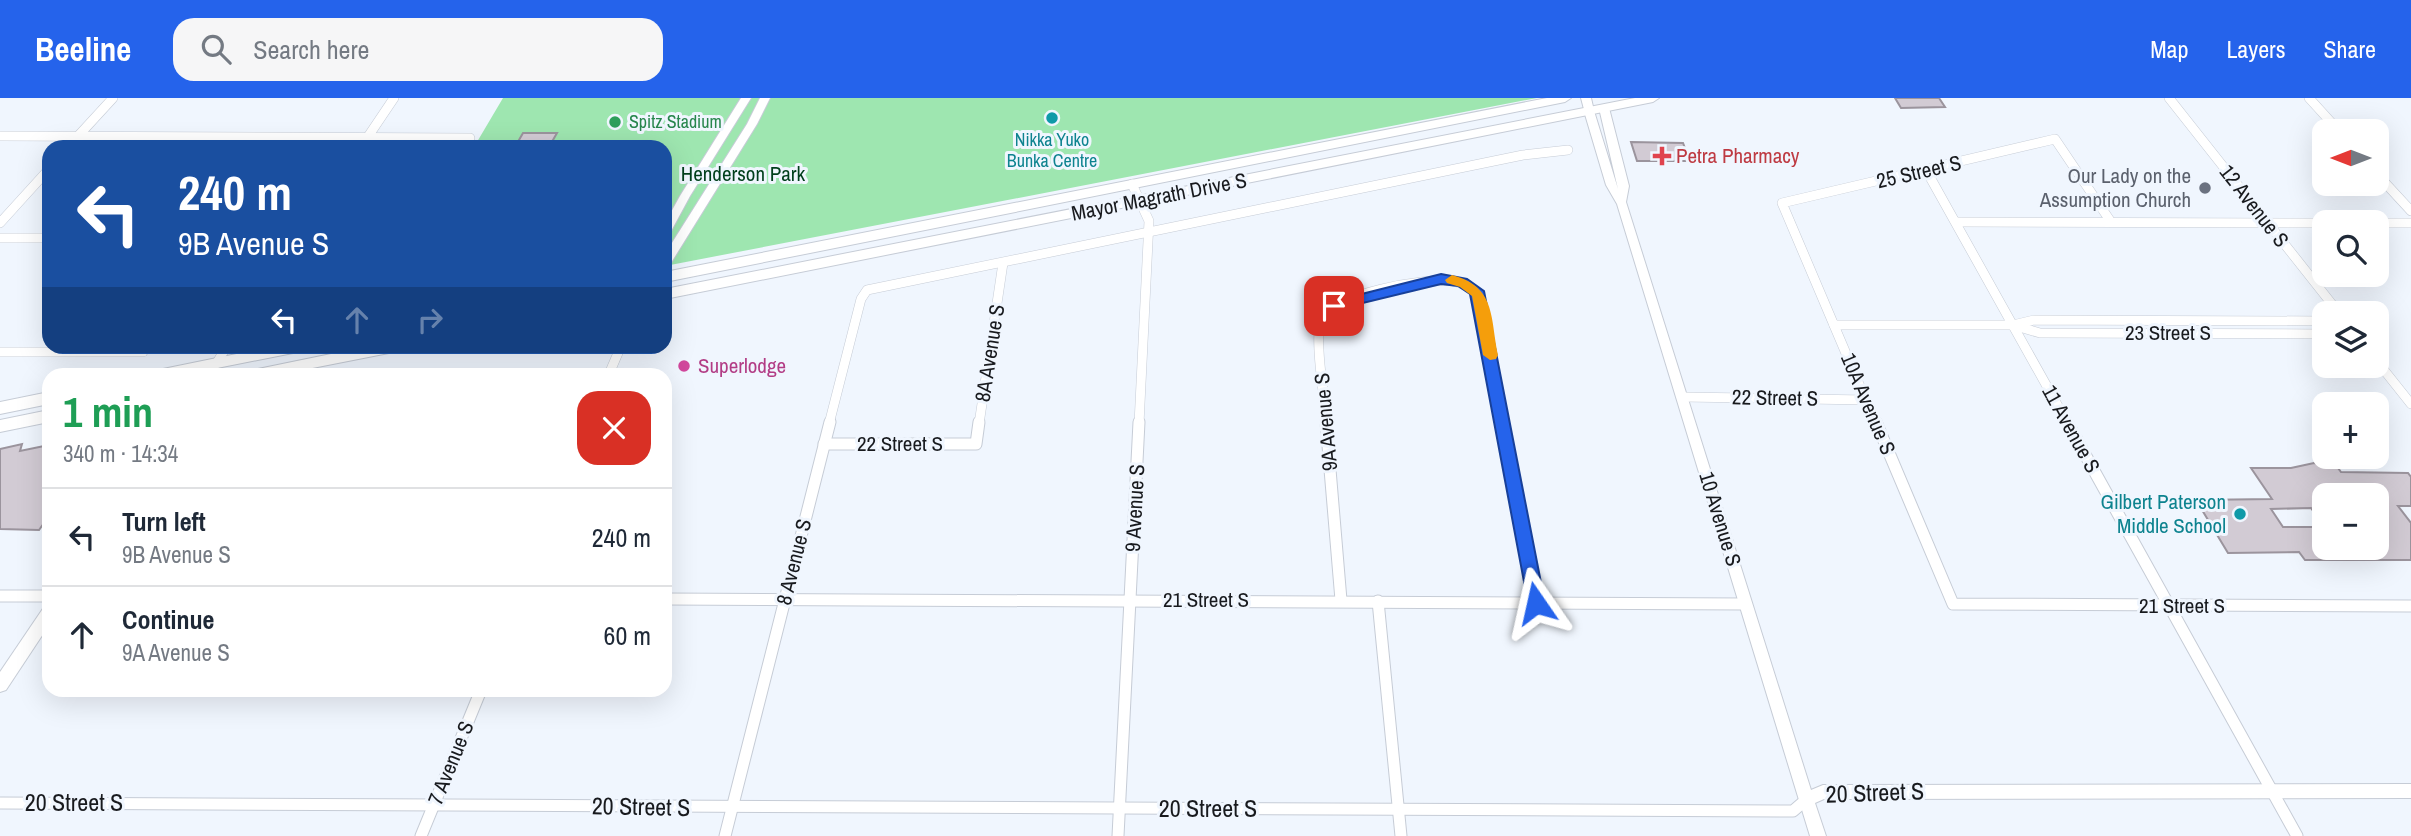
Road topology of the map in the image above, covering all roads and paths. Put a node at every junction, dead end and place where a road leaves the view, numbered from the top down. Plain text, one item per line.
1 (113, 98) edge
2 (394, 98) edge
3 (746, 98) edge
4 (765, 98) edge
5 (1564, 98) edge
6 (1618, 98) edge
7 (1653, 98) edge
8 (2169, 98) edge
9 (2309, 98) edge
10 (1594, 103) edge
11 (2328, 119) edge
12 (0, 136) edge
13 (78, 136) junction
14 (368, 136) junction
15 (470, 138) dead end
16 (74, 140) edge
17 (365, 140) edge
18 (1568, 150) dead end
19 (1926, 170) junction
20 (42, 177) edge
21 (1132, 184) junction
22 (2389, 187) edge
23 (1140, 201) junction
24 (1782, 203) joint
25 (2411, 211) edge
26 (672, 221) edge
27 (1956, 222) junction
28 (2111, 222) junction
29 (2266, 222) junction
30 (0, 223) edge
31 (2312, 223) edge
32 (2389, 223) edge
33 (2411, 223) edge
34 (1149, 231) junction
35 (0, 238) edge
36 (42, 238) edge
37 (672, 252) edge
38 (1003, 263) junction
39 (672, 276) edge
40 (867, 290) joint
41 (672, 293) edge
42 (2329, 301) edge
43 (2312, 321) edge
44 (1834, 325) junction
45 (2013, 325) junction
46 (2312, 334) edge
47 (0, 352) edge
48 (42, 352) edge
49 (271, 354) edge
50 (359, 354) edge
51 (216, 368) edge
52 (288, 368) edge
53 (2389, 376) edge
54 (1683, 397) junction
55 (42, 399) edge
56 (1866, 400) junction
57 (2411, 404) edge
58 (0, 408) edge
59 (42, 417) edge
60 (0, 426) edge
61 (824, 444) junction
62 (976, 444) joint
63 (0, 596) edge
64 (42, 596) edge
65 (672, 599) edge
66 (785, 599) junction
67 (1130, 599) junction
68 (1341, 600) junction
69 (1378, 601) junction
70 (1536, 603) junction
71 (1746, 604) junction
72 (1953, 604) joint
73 (2168, 606) junction
74 (2411, 606) edge
75 (42, 622) edge
76 (0, 685) edge
77 (478, 697) edge
78 (2272, 791) junction
79 (2411, 791) edge
80 (1807, 799) junction
81 (0, 803) edge
82 (435, 803) junction
83 (732, 808) junction
84 (1120, 809) junction
85 (1399, 810) junction
86 (421, 836) edge
87 (725, 836) edge
88 (1118, 836) edge
89 (1401, 836) edge
90 (1818, 836) edge
91 (2297, 836) edge

1 - 13 street
2 - 14 street
3 - 26 street
4 - 37 street
5 - 21 main road, Mayor Magrath Drive S
6 - 10 main road
7 - 10 main road, Mayor Magrath Drive S
8 - 29 street, 12 Avenue S
9 - 11 street
10 - 23 main road, Mayor Magrath Drive S
10 - 54 street, 10 Avenue S
12 - 13 street
13 - 14 street
13 - 16 street
14 - 15 street
14 - 17 street
18 - 34 street, Mayor Magrath Drive S
19 - 24 street, 25 Street S
19 - 27 street, 11 Avenue S
19 - 28 street, 25 Street S
20 - 30 street
21 - 23 street, 9 Avenue S
21 - 39 main road, Mayor Magrath Drive S
22 - 25 street
23 - 34 street, 9 Avenue S
23 - 41 main road, Mayor Magrath Drive S
24 - 44 street, 10A Avenue S
27 - 28 street
27 - 45 street, 11 Avenue S
28 - 29 street
29 - 31 street
29 - 42 street, 12 Avenue S
32 - 33 street
34 - 38 street, Mayor Magrath Drive S
34 - 67 street, 9 Avenue S
35 - 36 street
38 - 40 street, Mayor Magrath Drive S
38 - 62 street, 8A Avenue S
40 - 61 street, 8 Avenue S
43 - 45 street, 23 Street S
44 - 45 street, 23 Street S
44 - 56 street, 10A Avenue S
45 - 46 street, 23 Street S
45 - 73 street, 11 Avenue S
47 - 48 street
49 - 51 main road
50 - 52 main road
53 - 57 street
54 - 56 street, 22 Street S
54 - 71 street, 10 Avenue S
55 - 58 main road
56 - 72 street, 10A Avenue S
59 - 60 main road
61 - 62 street, 22 Street S
61 - 66 street, 8 Avenue S
63 - 64 street
65 - 66 street, 21 Street S
66 - 67 street, 21 Street S
66 - 83 street, 8 Avenue S
67 - 68 street, 21 Street S
67 - 84 street, 9 Avenue S
68 - 69 street, 21 Street S
68 - 70 street, 9A Avenue S
69 - 70 street, 21 Street S
69 - 85 street
70 - 71 street, 21 Street S
71 - 80 street, 10 Avenue S
72 - 73 street, 21 Street S
73 - 74 street, 21 Street S
73 - 78 street, 11 Avenue S
75 - 76 main road
77 - 82 street, 7 Avenue S
78 - 79 street, 20 Street S
78 - 80 street, 20 Street S
78 - 91 street, 11 Avenue S
80 - 85 street, 20 Street S
80 - 90 street, 10 Avenue S
81 - 82 street, 20 Street S
82 - 83 street, 20 Street S
82 - 86 street, 7 Avenue S
83 - 84 street, 20 Street S
83 - 87 street, 8 Avenue S
84 - 85 street, 20 Street S
84 - 88 street, 9 Avenue S
85 - 89 street

